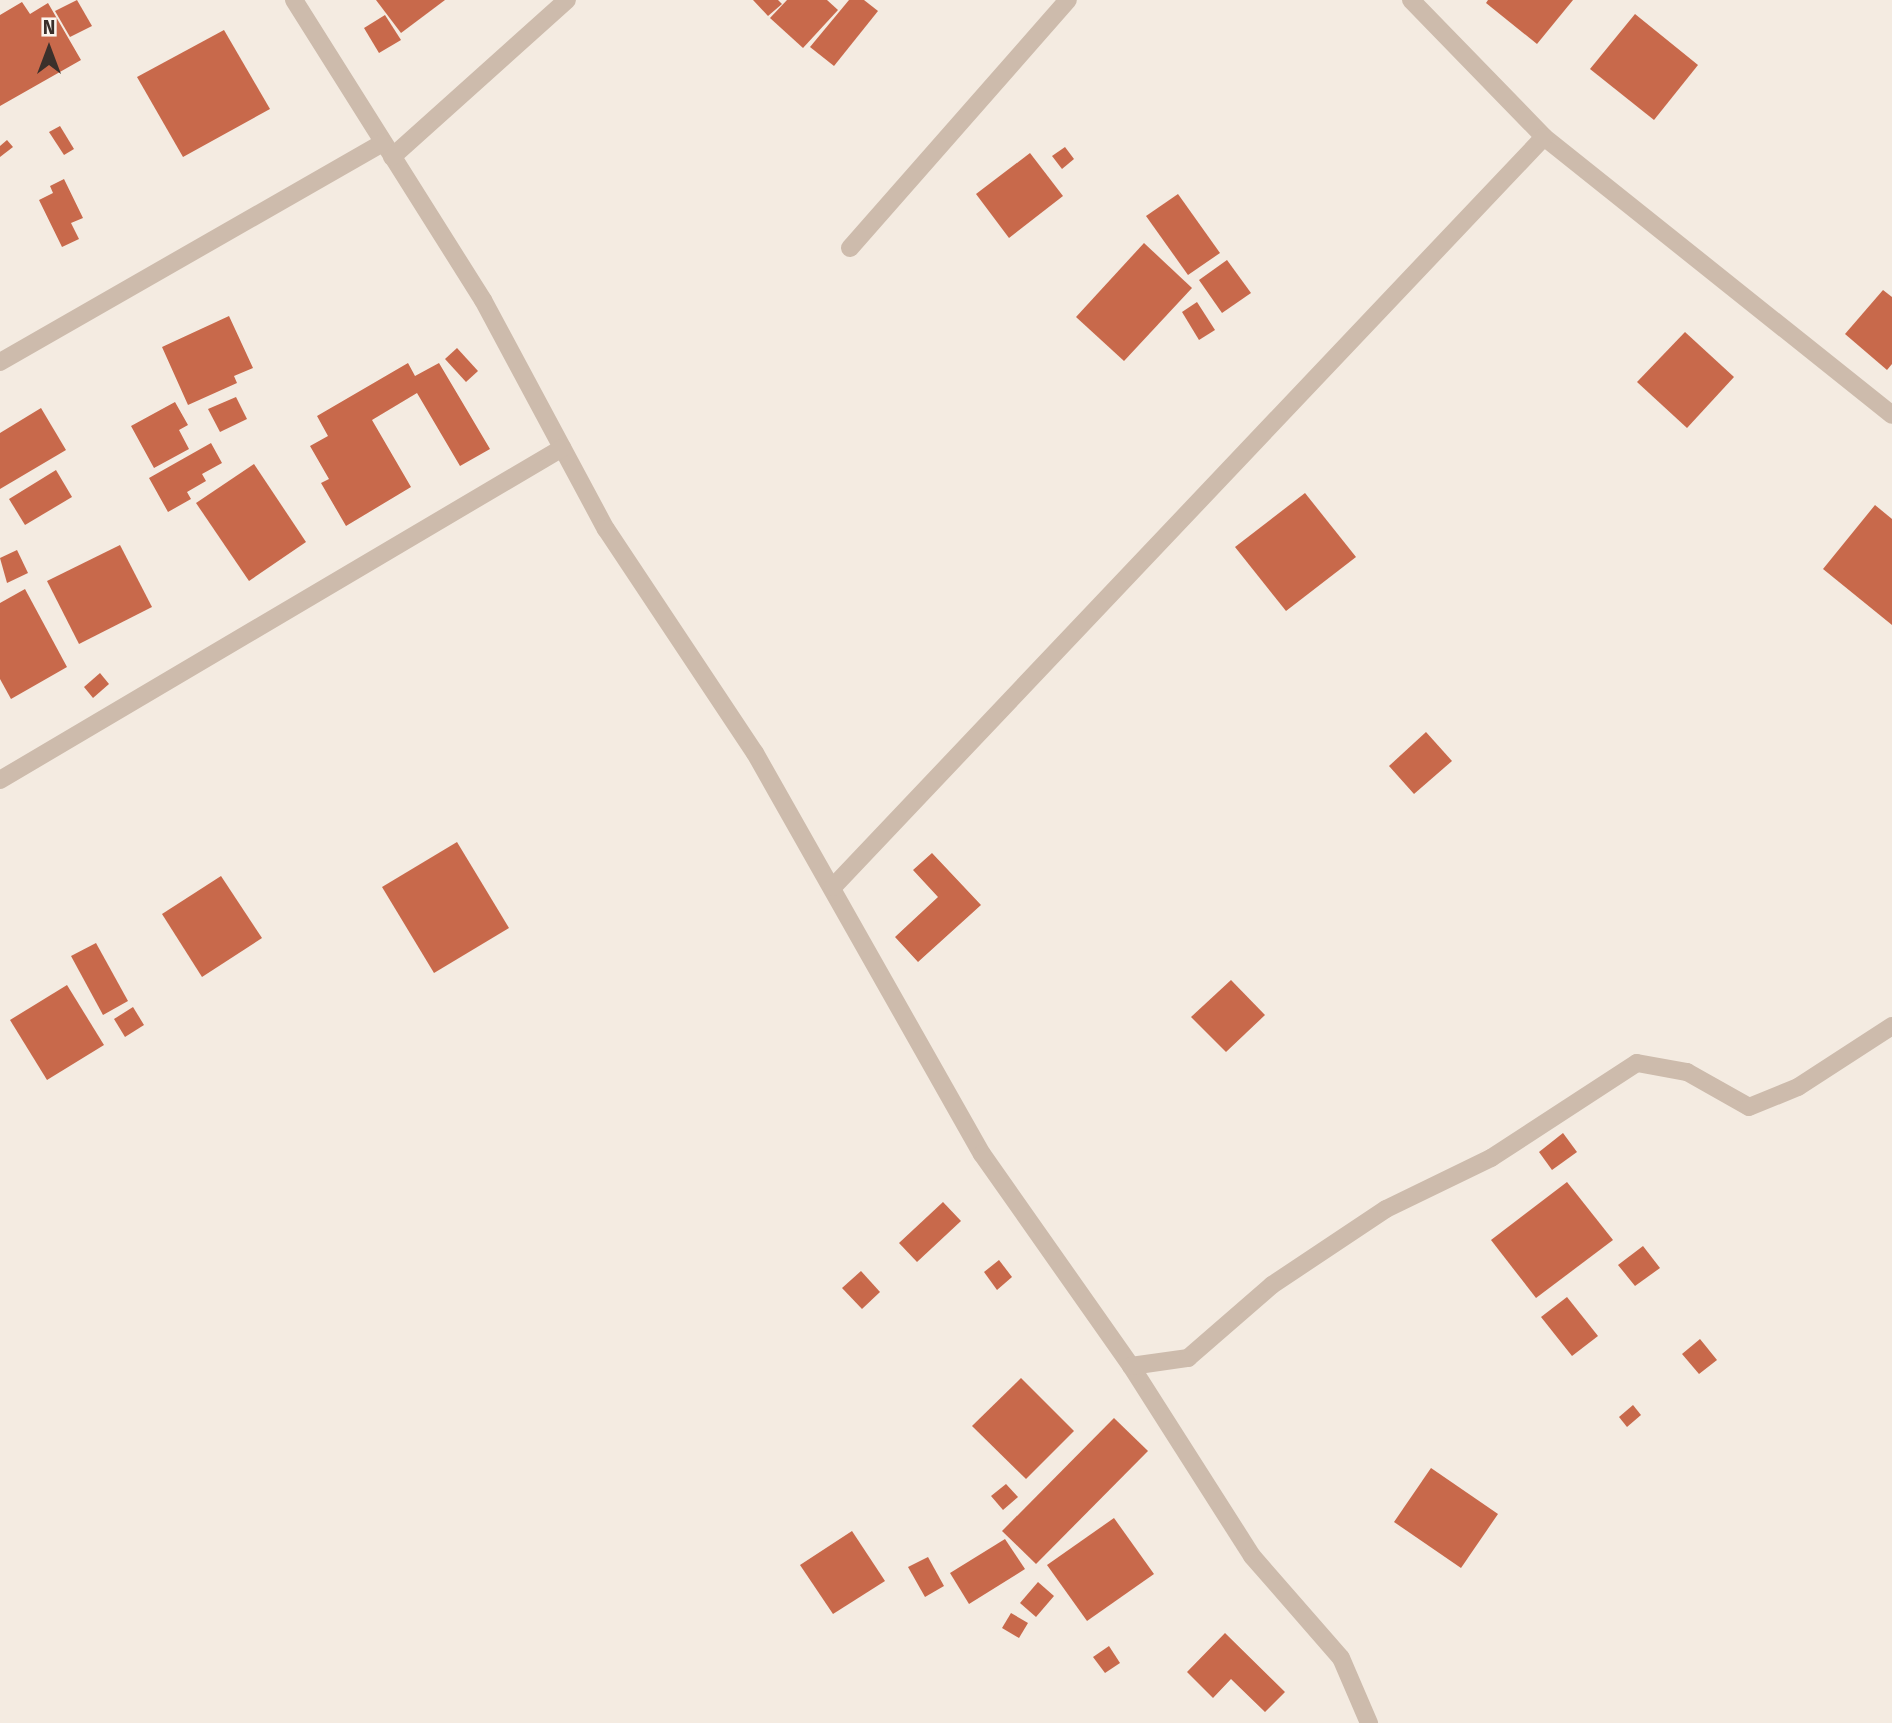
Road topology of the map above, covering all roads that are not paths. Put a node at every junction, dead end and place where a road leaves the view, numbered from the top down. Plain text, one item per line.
1 (295, 0) edge
2 (567, 0) edge
3 (1068, 0) edge
4 (1411, 0) edge
5 (1544, 138) junction
6 (388, 150) junction
7 (849, 248) dead end
8 (0, 362) edge
9 (1892, 415) edge
10 (562, 447) junction
11 (0, 780) edge
12 (833, 887) junction
13 (1892, 1026) edge
14 (1131, 1366) junction
15 (1369, 1723) edge

1 - 6 street
2 - 6 street
3 - 7 street
4 - 5 street
5 - 9 street
5 - 12 street
6 - 8 street
6 - 10 street
10 - 11 street
10 - 12 street
12 - 14 street
13 - 14 street
14 - 15 street

